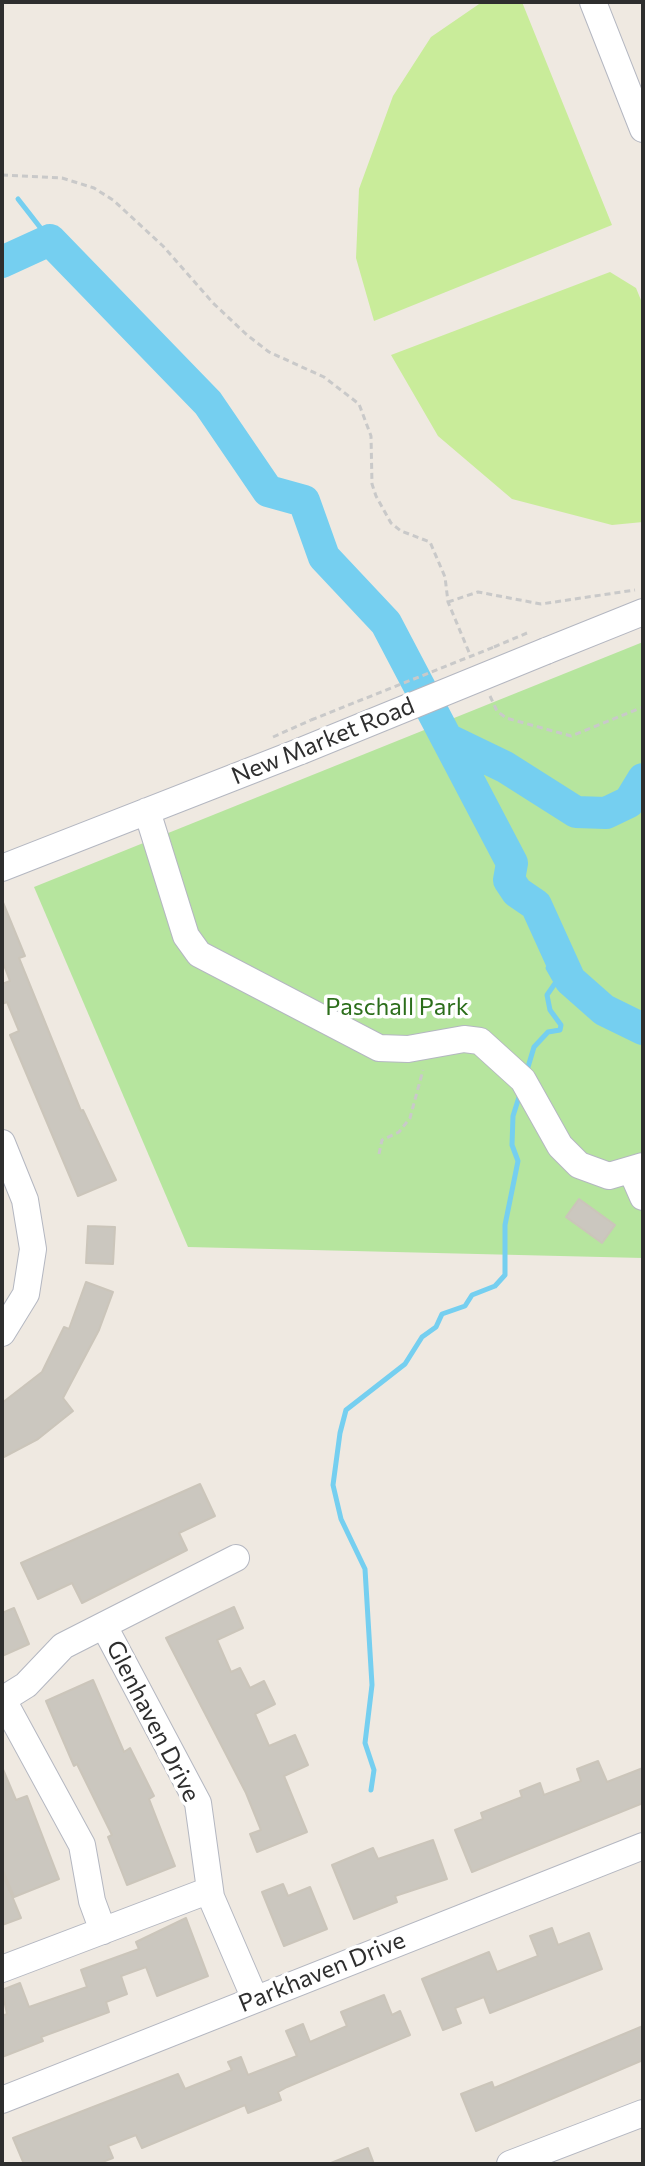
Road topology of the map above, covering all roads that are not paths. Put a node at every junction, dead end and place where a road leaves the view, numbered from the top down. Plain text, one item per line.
1 (593, 2) edge
2 (643, 129) edge
3 (643, 612) edge
4 (147, 811) junction
5 (2, 868) edge
6 (2, 1143) edge
7 (638, 1169) edge
8 (643, 1197) edge
9 (2, 1333) edge
10 (236, 1558) dead end
11 (104, 1626) junction
12 (2, 1700) edge
13 (643, 1846) edge
14 (210, 1890) junction
15 (103, 1931) junction
16 (2, 1969) edge
17 (255, 1999) junction
18 (2, 2100) edge
19 (643, 2113) edge
20 (510, 2164) edge

1 - 2 street
3 - 4 street, New Market Road, bridge
4 - 5 street, New Market Road
4 - 7 street
6 - 9 street
7 - 8 street
10 - 11 street
11 - 12 street
11 - 14 street, Glenhaven Drive
12 - 15 street
13 - 17 street, Parkhaven Drive
14 - 15 street
14 - 17 street, Glenhaven Drive
15 - 16 street
17 - 18 street, Parkhaven Drive
19 - 20 street

